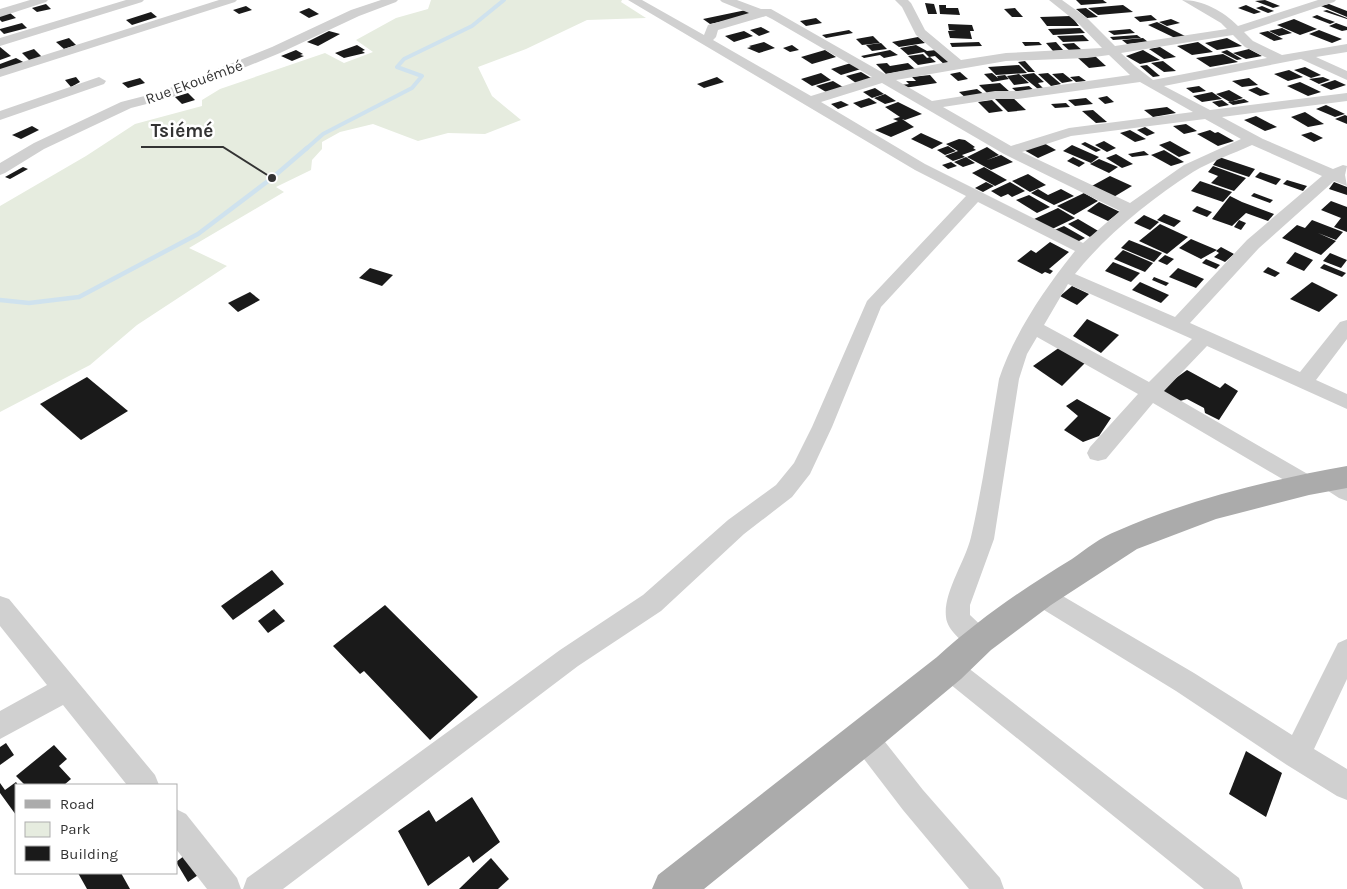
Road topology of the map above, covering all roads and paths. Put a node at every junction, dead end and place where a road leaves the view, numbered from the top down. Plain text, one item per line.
1 (42, 0) edge
2 (138, 0) edge
3 (231, 0) edge
4 (392, 0) edge
5 (637, 0) edge
6 (726, 0) edge
7 (901, 0) edge
8 (1054, 0) edge
9 (1188, 0) edge
10 (1330, 0) edge
11 (0, 13) edge
12 (760, 13) junction
13 (1234, 31) junction
14 (702, 39) junction
15 (0, 42) edge
16 (1347, 48) edge
17 (1111, 51) junction
18 (1304, 56) junction
19 (1280, 59) junction
20 (958, 64) junction
21 (0, 73) edge
22 (1347, 76) edge
23 (884, 78) junction
24 (99, 80) dead end
25 (1146, 81) junction
26 (1347, 97) edge
27 (810, 100) junction
28 (931, 105) junction
29 (0, 116) edge
30 (1207, 116) junction
31 (1253, 139) junction
32 (1009, 150) junction
33 (0, 152) edge
34 (24, 157) junction
35 (0, 170) edge
36 (1342, 175) edge
37 (975, 196) junction
38 (1131, 210) junction
39 (1085, 250) junction
40 (1064, 276) junction
41 (1178, 324) junction
42 (1347, 326) edge
43 (1034, 327) junction
44 (1205, 337) junction
45 (1303, 382) junction
46 (1151, 392) junction
47 (1347, 402) edge
48 (1098, 453) dead end
49 (1333, 484) edge
50 (1040, 595) junction
51 (0, 607) edge
52 (979, 640) junction
53 (1347, 651) edge
54 (949, 668) junction
55 (67, 688) junction
56 (0, 726) edge
57 (864, 737) junction
58 (1298, 755) junction
59 (144, 784) edge
60 (1347, 786) edge
61 (178, 827) edge
62 (226, 889) edge
63 (258, 889) edge
64 (672, 889) edge
65 (990, 889) edge
66 (1228, 889) edge

1 - 11 street
2 - 15 street
3 - 21 street
4 - 34 street, Rue Ekouémbé
5 - 14 street
6 - 12 street
7 - 20 street
8 - 17 street
9 - 13 street
10 - 13 street
12 - 14 street
12 - 23 street
13 - 17 street
13 - 19 street
14 - 27 street
16 - 18 street
17 - 20 street
17 - 25 street
18 - 19 street
18 - 22 street
19 - 25 street
20 - 23 street
23 - 27 street
23 - 28 street
24 - 29 street
25 - 28 street
25 - 30 street
26 - 30 street
27 - 37 street
28 - 32 street
30 - 31 street
30 - 32 street
31 - 36 street
31 - 38 street
32 - 38 street
33 - 34 street
34 - 35 street, Rue Ekouémbé
36 - 41 street
37 - 39 street
37 - 63 street
38 - 39 street
39 - 40 street
40 - 41 street
40 - 43 street
41 - 44 street
42 - 45 street
43 - 46 street
43 - 52 street
44 - 45 street
44 - 46 street
45 - 47 street
46 - 48 street
46 - 49 street
49 - 50 main road
50 - 52 main road
50 - 58 street
51 - 55 street
52 - 54 main road
53 - 58 street
54 - 57 main road
54 - 66 street
55 - 56 street
55 - 59 street
57 - 64 main road
57 - 65 street
58 - 60 street
61 - 62 street

